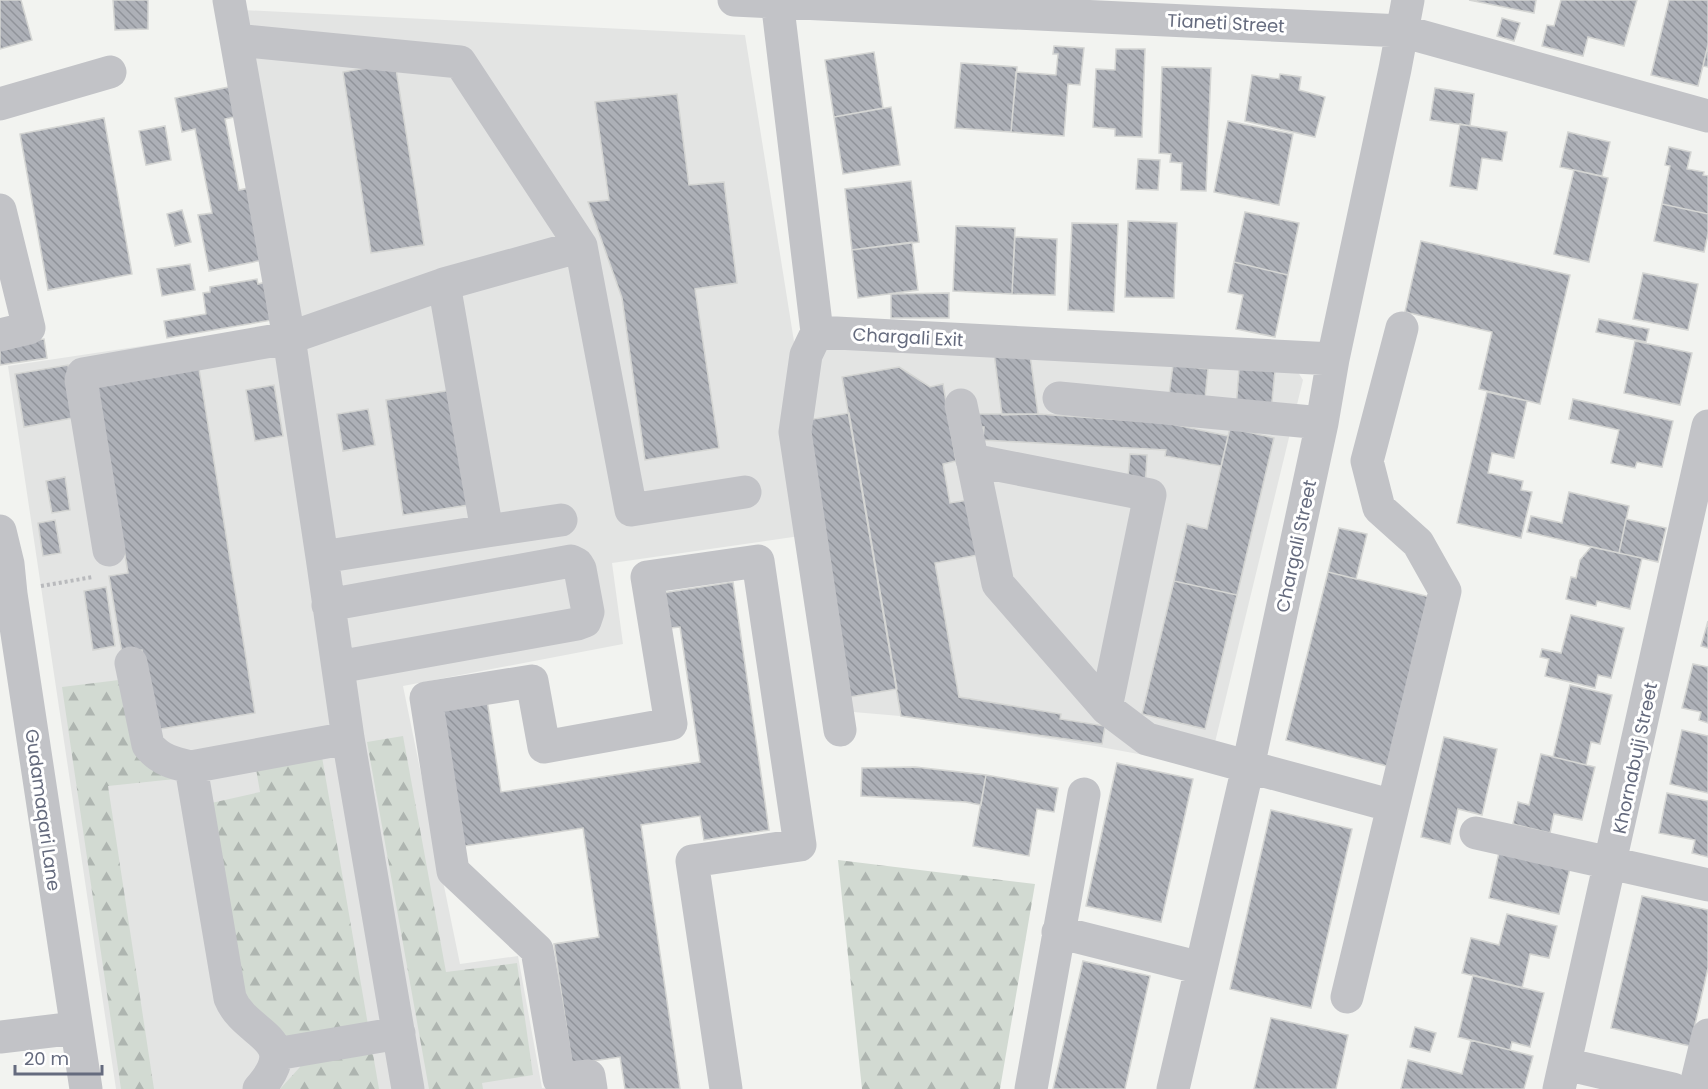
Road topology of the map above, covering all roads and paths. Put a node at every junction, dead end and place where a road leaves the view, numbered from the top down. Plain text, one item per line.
1 (229, 0) edge
2 (734, 0) edge
3 (777, 0) edge
4 (1405, 16) edge
5 (236, 40) junction
6 (110, 72) dead end
7 (0, 104) edge
8 (1708, 116) edge
9 (0, 210) edge
10 (581, 246) junction
11 (444, 284) junction
12 (1402, 328) dead end
13 (817, 332) junction
14 (0, 335) edge
15 (289, 338) junction
16 (1332, 359) junction
17 (1059, 398) dead end
18 (961, 405) dead end
19 (1323, 423) junction
20 (1708, 426) edge
21 (972, 460) junction
22 (745, 492) dead end
23 (561, 520) dead end
24 (0, 531) edge
25 (488, 531) junction
26 (109, 550) joint
27 (322, 557) junction
28 (6, 575) edge
29 (328, 605) junction
30 (131, 663) dead end
31 (338, 667) junction
32 (1106, 708) junction
33 (840, 730) dead end
34 (348, 738) junction
35 (1248, 767) junction
36 (191, 768) junction
37 (1083, 794) dead end
38 (1393, 806) junction
39 (1476, 833) dead end
40 (1611, 864) junction
41 (1708, 885) edge
42 (1058, 932) junction
43 (1201, 968) junction
44 (1347, 997) dead end
45 (76, 1028) junction
46 (399, 1033) junction
47 (1708, 1035) edge
48 (0, 1037) edge
49 (276, 1054) junction
50 (1562, 1076) edge
51 (86, 1089) edge
52 (259, 1089) edge
53 (408, 1089) edge
54 (591, 1089) edge
55 (726, 1089) edge
56 (1031, 1089) edge
57 (1173, 1089) edge
58 (1672, 1089) edge
59 (1695, 1089) edge

1 - 5 street
2 - 3 street, Tianeti Street
3 - 4 street, Tianeti Street
3 - 13 street
4 - 8 street, Tianeti Street
4 - 16 street, Chargali Street
5 - 10 street
5 - 15 street
6 - 7 street
9 - 14 street
10 - 11 street
10 - 22 street
11 - 15 street
11 - 25 street
12 - 38 street
13 - 16 street, Chargali Exit
13 - 33 street
15 - 26 street
15 - 27 street
16 - 19 street, Chargali Street
17 - 19 street
18 - 21 street
19 - 35 street, Chargali Street
20 - 40 street, Khornabuji Street
21 - 32 street
21 - 32 street
23 - 25 street
24 - 28 street, Gudamaqari Lane
25 - 27 street
26 - 28 path
27 - 29 street
28 - 45 street, Gudamaqari Lane
29 - 31 street
29 - 31 street
30 - 36 street
31 - 34 street
32 - 35 street
34 - 36 street
34 - 46 street
35 - 38 street
35 - 43 street, Chargali Street
36 - 49 street
37 - 42 street
38 - 44 street
39 - 40 street
40 - 41 street
40 - 50 street, Khornabuji Street
42 - 43 street
42 - 56 street
43 - 57 street, Chargali Street
45 - 48 street
45 - 51 street, Gudamaqari Lane
46 - 49 street
46 - 53 street
47 - 59 street
49 - 52 street
50 - 58 street
54 - 55 street

